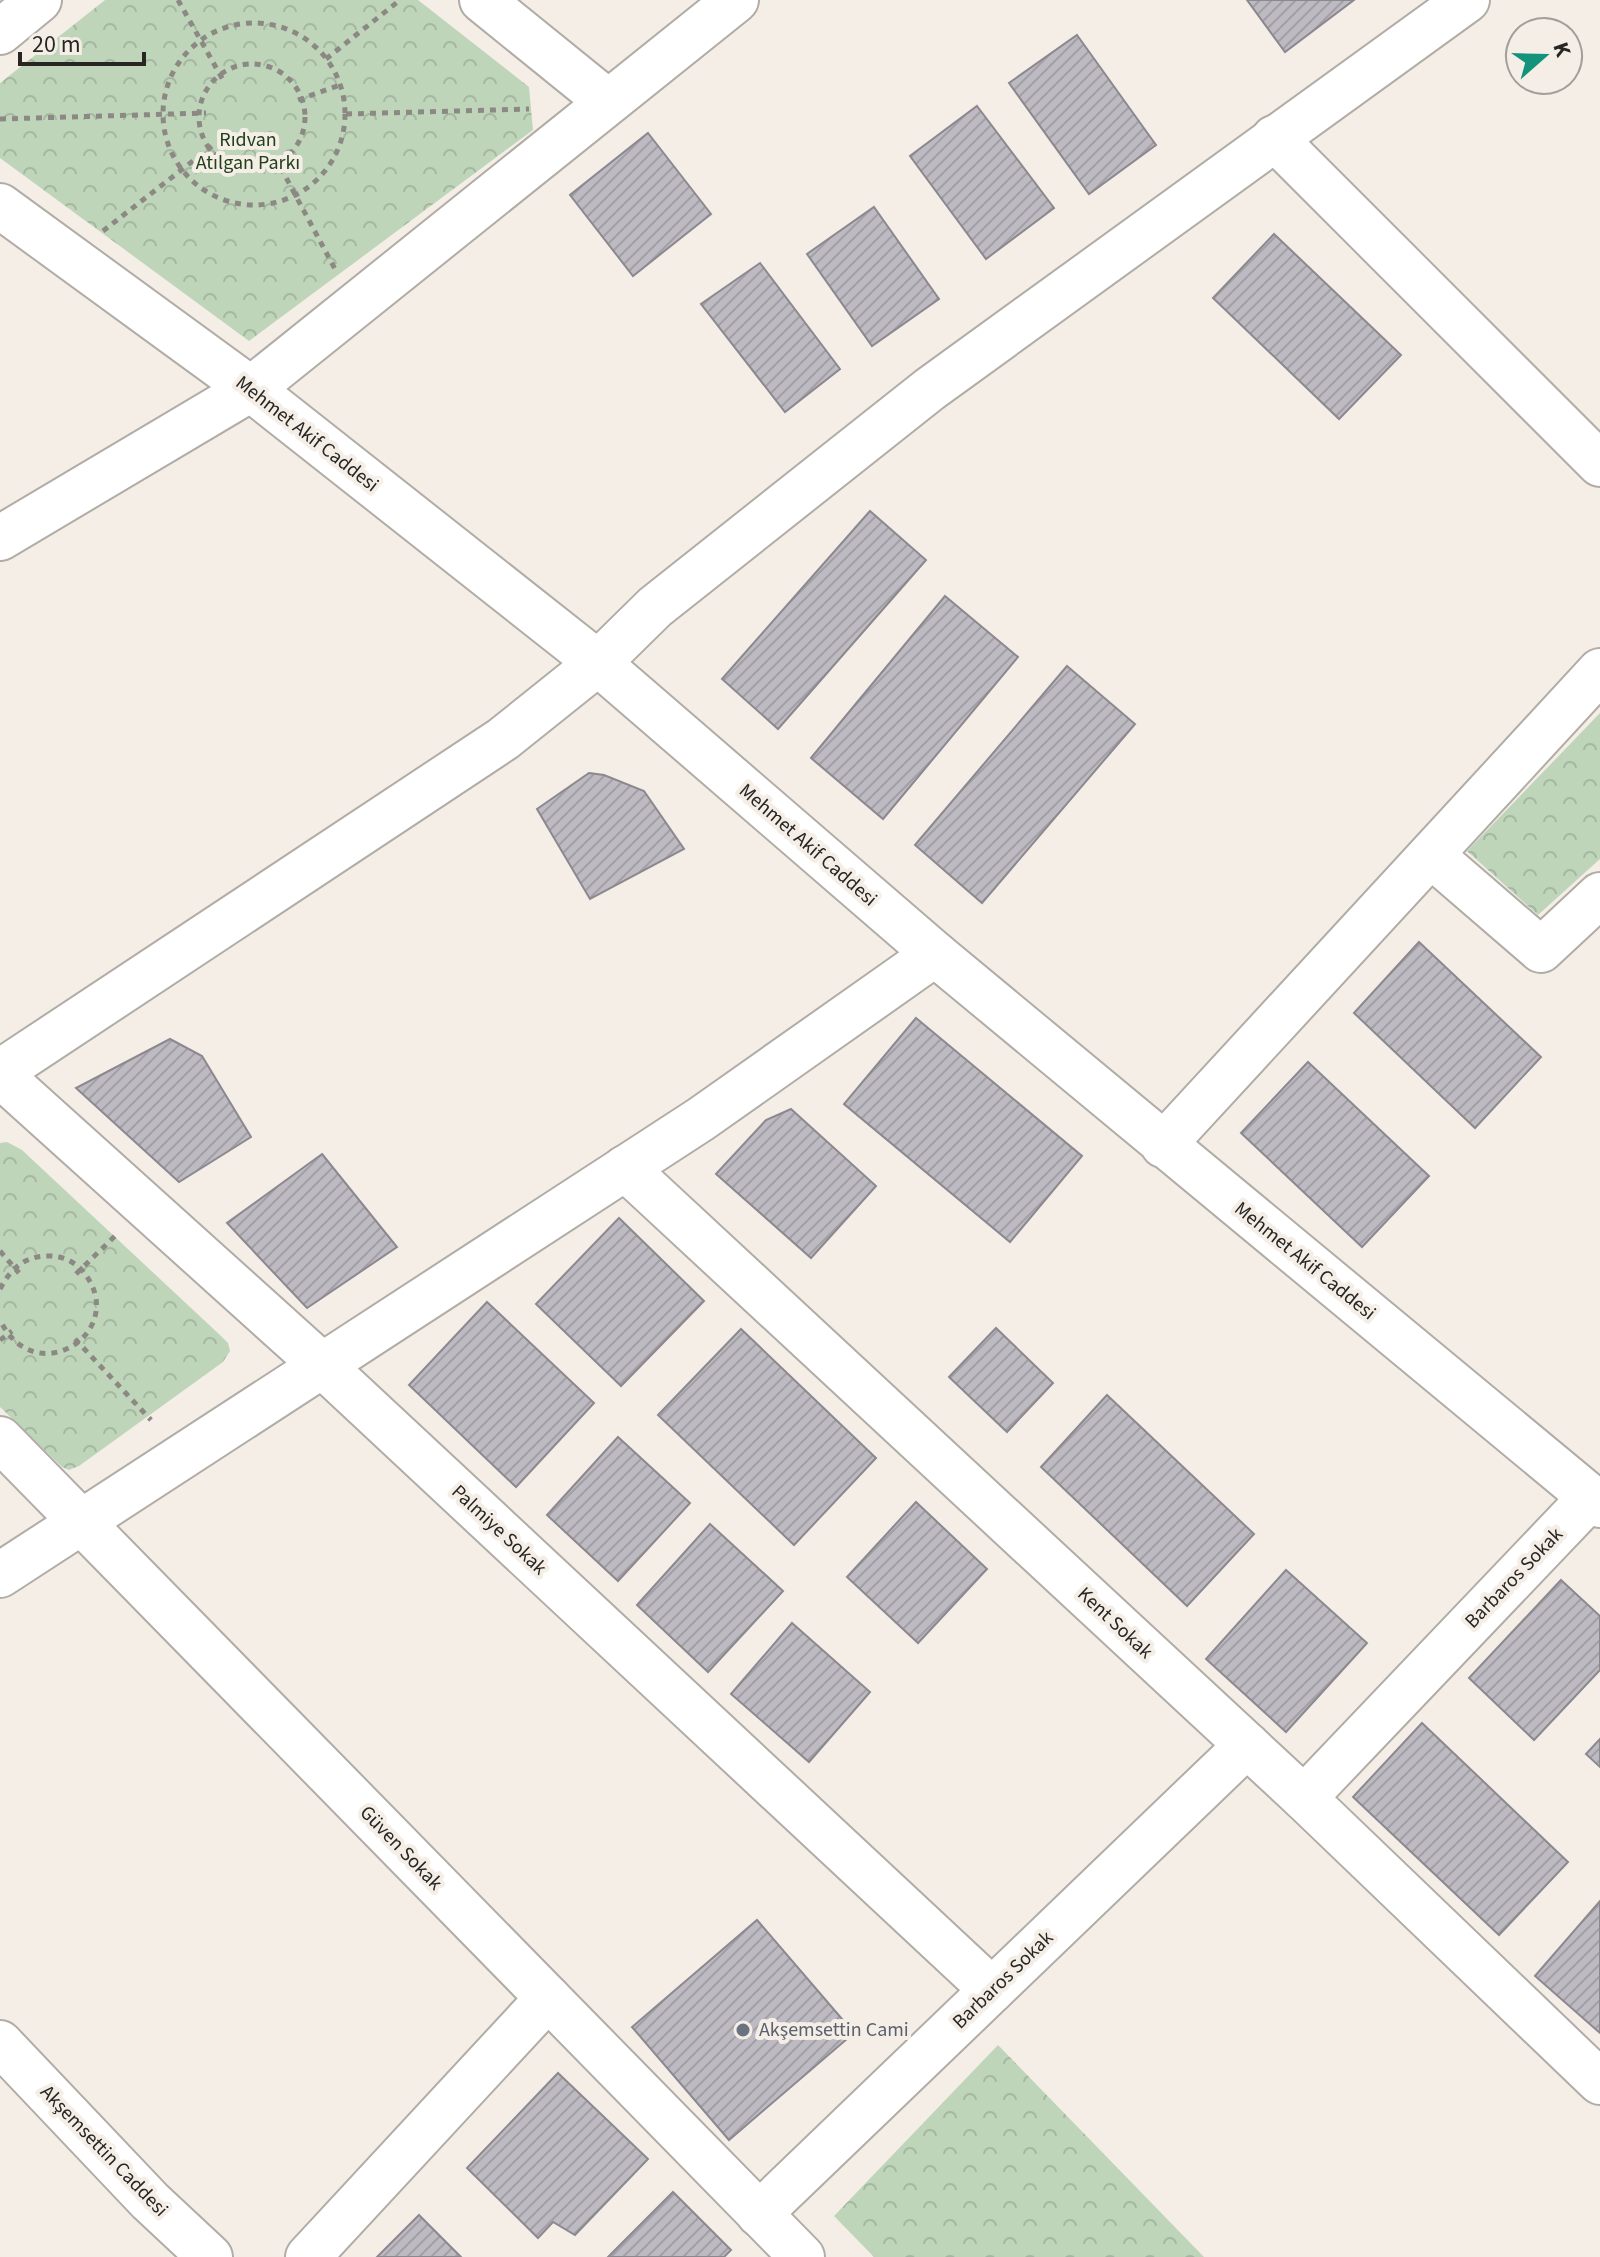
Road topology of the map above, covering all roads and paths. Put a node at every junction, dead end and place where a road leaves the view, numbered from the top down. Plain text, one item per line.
1 (39, 0) edge
2 (178, 0) edge
3 (400, 0) edge
4 (482, 0) edge
5 (736, 0) edge
6 (1467, 0) edge
7 (0, 32) edge
8 (202, 40) junction
9 (326, 59) junction
10 (221, 77) junction
11 (340, 85) junction
12 (300, 99) junction
13 (608, 102) junction
14 (538, 109) dead end
15 (203, 113) junction
16 (164, 114) junction
17 (346, 114) junction
18 (0, 119) edge
19 (1274, 138) junction
20 (216, 143) dead end
21 (209, 148) junction
22 (275, 157) dead end
23 (278, 163) junction
24 (182, 169) junction
25 (296, 195) junction
26 (0, 206) edge
27 (94, 238) dead end
28 (338, 275) dead end
29 (251, 389) junction
30 (1600, 464) edge
31 (0, 538) edge
32 (598, 663) junction
33 (1600, 671) edge
34 (1431, 855) junction
35 (1600, 895) edge
36 (935, 954) junction
37 (0, 1074) edge
38 (1163, 1145) junction
39 (625, 1168) junction
40 (119, 1232) dead end
41 (0, 1251) edge
42 (17, 1271) junction
43 (79, 1272) junction
44 (0, 1289) edge
45 (0, 1320) edge
46 (10, 1332) junction
47 (0, 1340) edge
48 (77, 1341) junction
49 (323, 1366) junction
50 (151, 1420) dead end
51 (0, 1439) edge
52 (1595, 1501) edge
53 (82, 1522) junction
54 (0, 1575) edge
55 (1247, 1745) junction
56 (1304, 1798) junction
57 (992, 1990) junction
58 (548, 1998) junction
59 (1, 2047) edge
60 (1600, 2082) edge
61 (759, 2214) junction
62 (210, 2257) edge
63 (308, 2257) edge
64 (802, 2257) edge

1 - 7 street
2 - 8 path
3 - 9 path
4 - 13 street
5 - 13 street
6 - 19 street
8 - 9 path
8 - 10 path
8 - 16 path
9 - 11 path
10 - 12 path
10 - 15 path
11 - 12 path
11 - 17 path
12 - 23 path
13 - 29 street
14 - 17 path
15 - 16 path
15 - 21 path
16 - 18 path
16 - 24 path
17 - 25 path
19 - 30 street
19 - 32 street
20 - 21 path
21 - 23 path
21 - 24 path
22 - 23 path
23 - 25 path
24 - 25 path
24 - 27 path
25 - 28 path
26 - 29 street, Mehmet Akif Caddesi
29 - 31 street
29 - 32 street, Mehmet Akif Caddesi
32 - 36 street, Mehmet Akif Caddesi
32 - 37 street
33 - 34 street
34 - 35 street
34 - 38 street
36 - 38 street, Mehmet Akif Caddesi
36 - 39 street
37 - 49 street, Palmiye Sokak
38 - 52 street, Mehmet Akif Caddesi
39 - 49 street
39 - 55 street, Kent Sokak
40 - 43 path
41 - 42 path
42 - 43 path
42 - 44 path
43 - 48 path
45 - 46 path
46 - 47 path
46 - 48 path
48 - 50 path
49 - 53 street
49 - 57 street, Palmiye Sokak
51 - 53 street, Güven Sokak
52 - 56 street, Barbaros Sokak
53 - 54 street
53 - 58 street, Güven Sokak
55 - 56 street, Kent Sokak
55 - 57 street, Barbaros Sokak
56 - 60 street, Kent Sokak
57 - 61 street, Barbaros Sokak
58 - 61 street, Güven Sokak
58 - 63 street
59 - 62 street, Akşemsettin Caddesi
61 - 64 street, Güven Sokak

